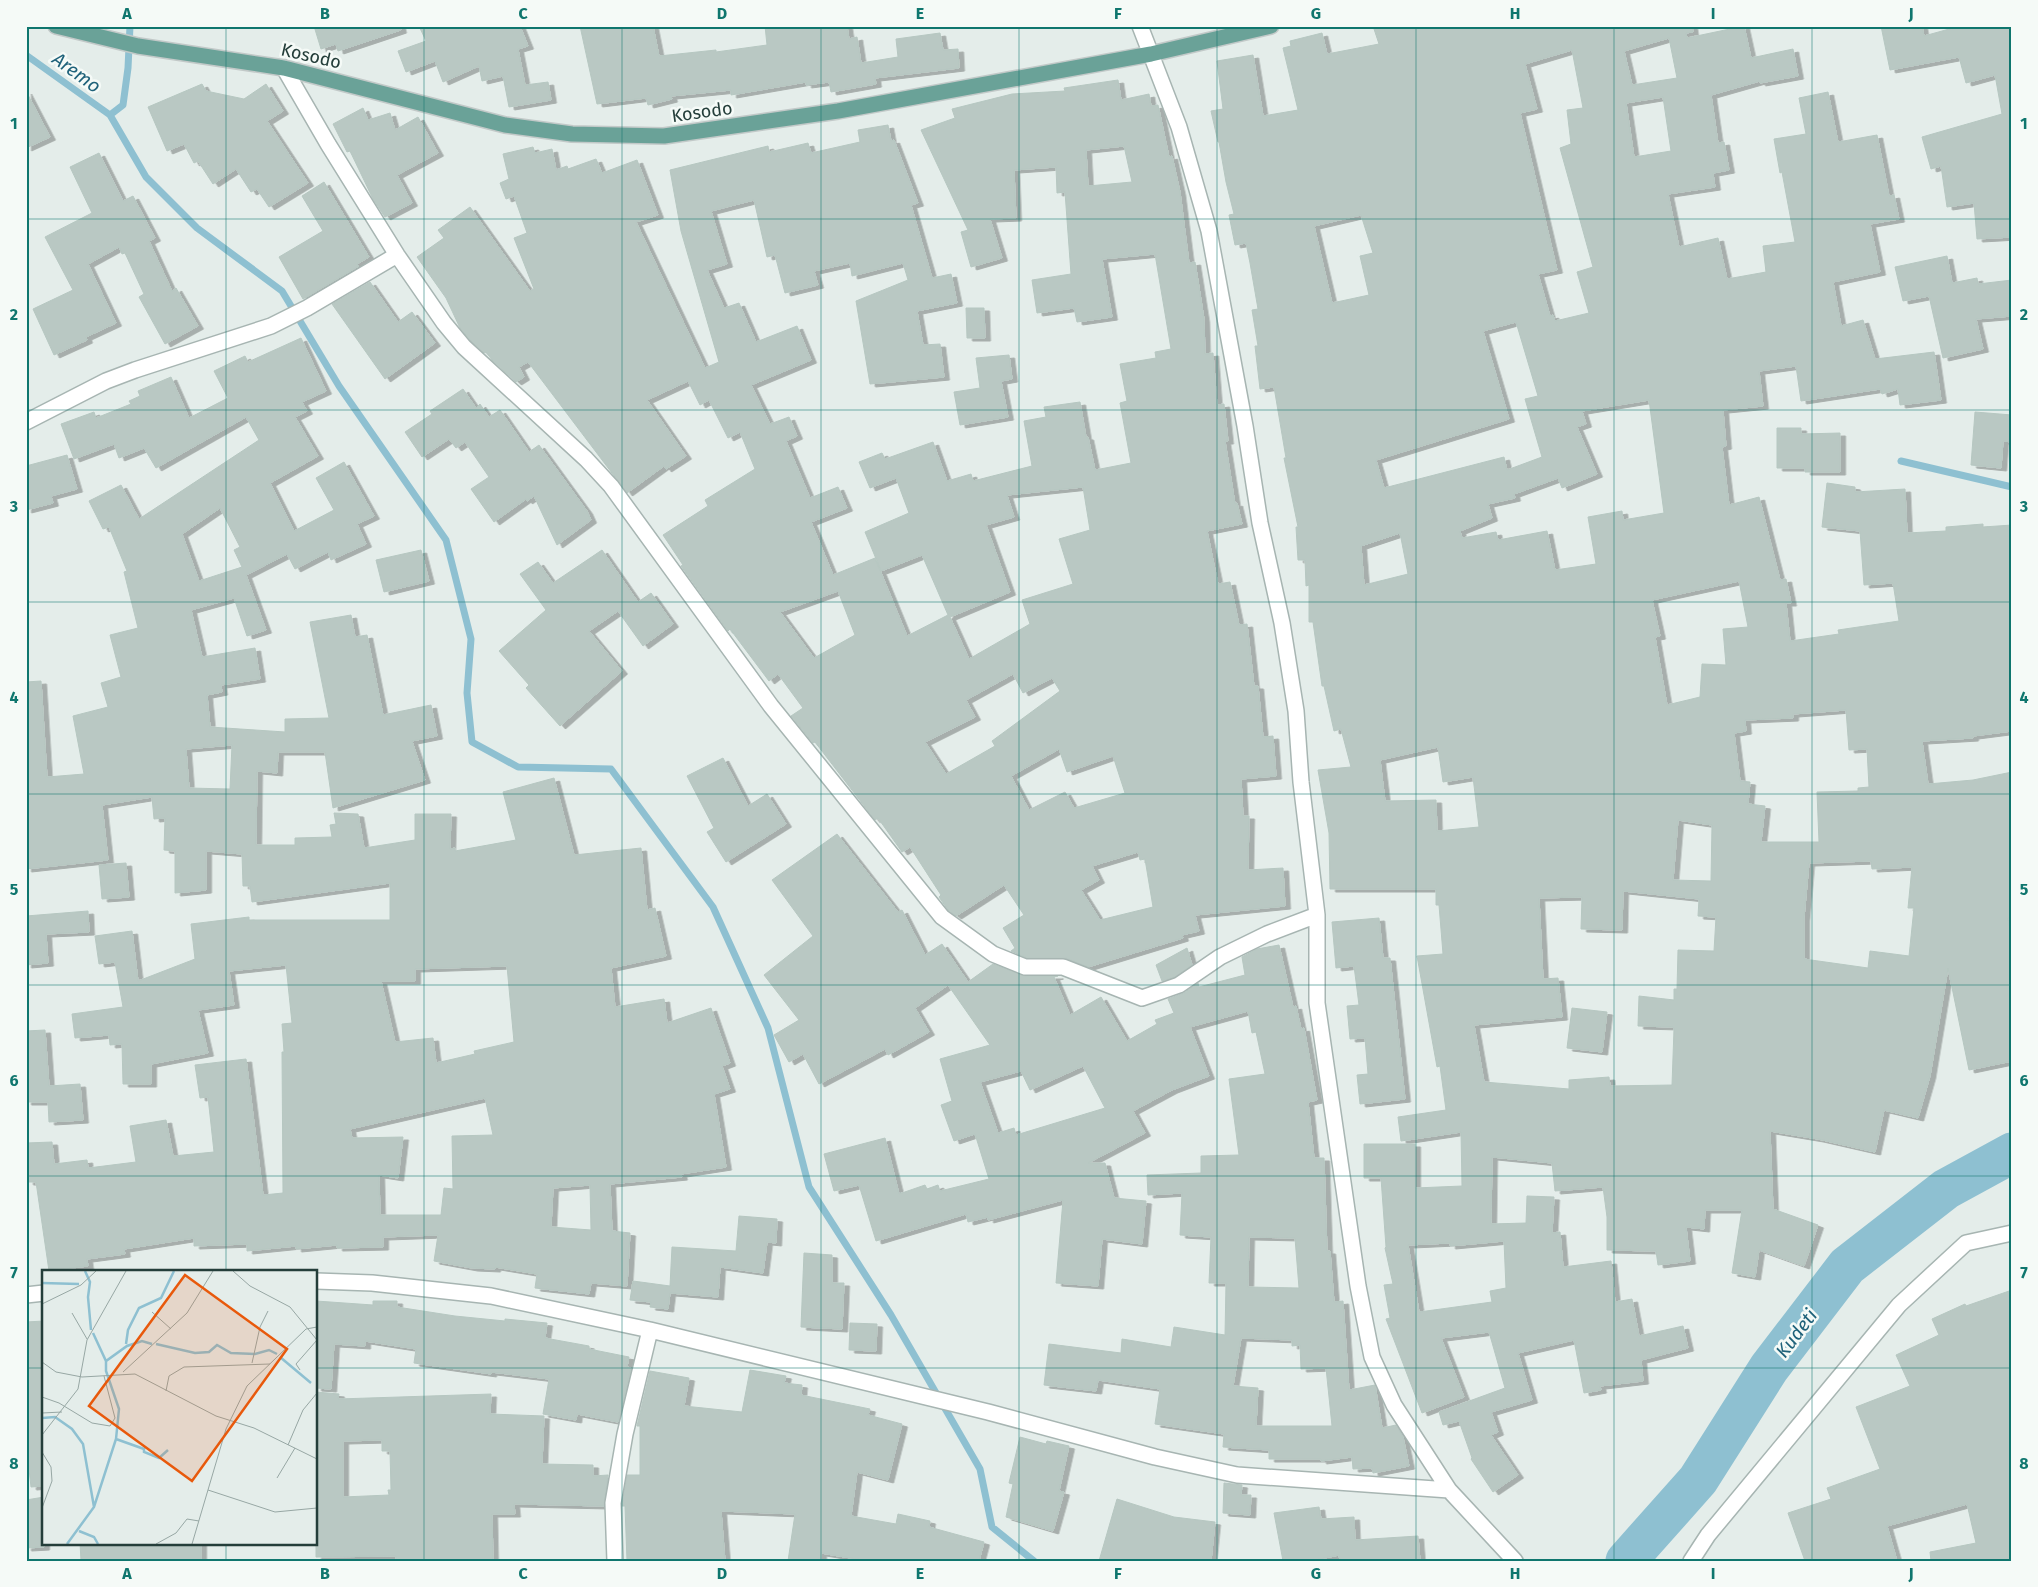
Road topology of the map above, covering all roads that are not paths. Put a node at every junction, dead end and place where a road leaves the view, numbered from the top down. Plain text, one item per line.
1 (56, 26) edge
2 (1140, 26) edge
3 (1271, 26) edge
4 (1151, 54) junction
5 (284, 68) junction
6 (397, 254) junction
7 (26, 422) edge
8 (1317, 916) junction
9 (2012, 1233) edge
10 (318, 1281) edge
11 (42, 1293) edge
12 (26, 1294) edge
13 (650, 1330) junction
14 (1449, 1490) junction
15 (616, 1561) edge
16 (1515, 1561) edge
17 (1691, 1561) edge

1 - 5 main road, Kosodo
2 - 4 street
3 - 4 main road, Kosodo
4 - 5 main road, Kosodo
4 - 8 street
5 - 6 street
6 - 7 street
6 - 8 street
8 - 14 street
9 - 17 street
10 - 13 street
11 - 12 street
13 - 14 street
13 - 15 street
14 - 16 street

